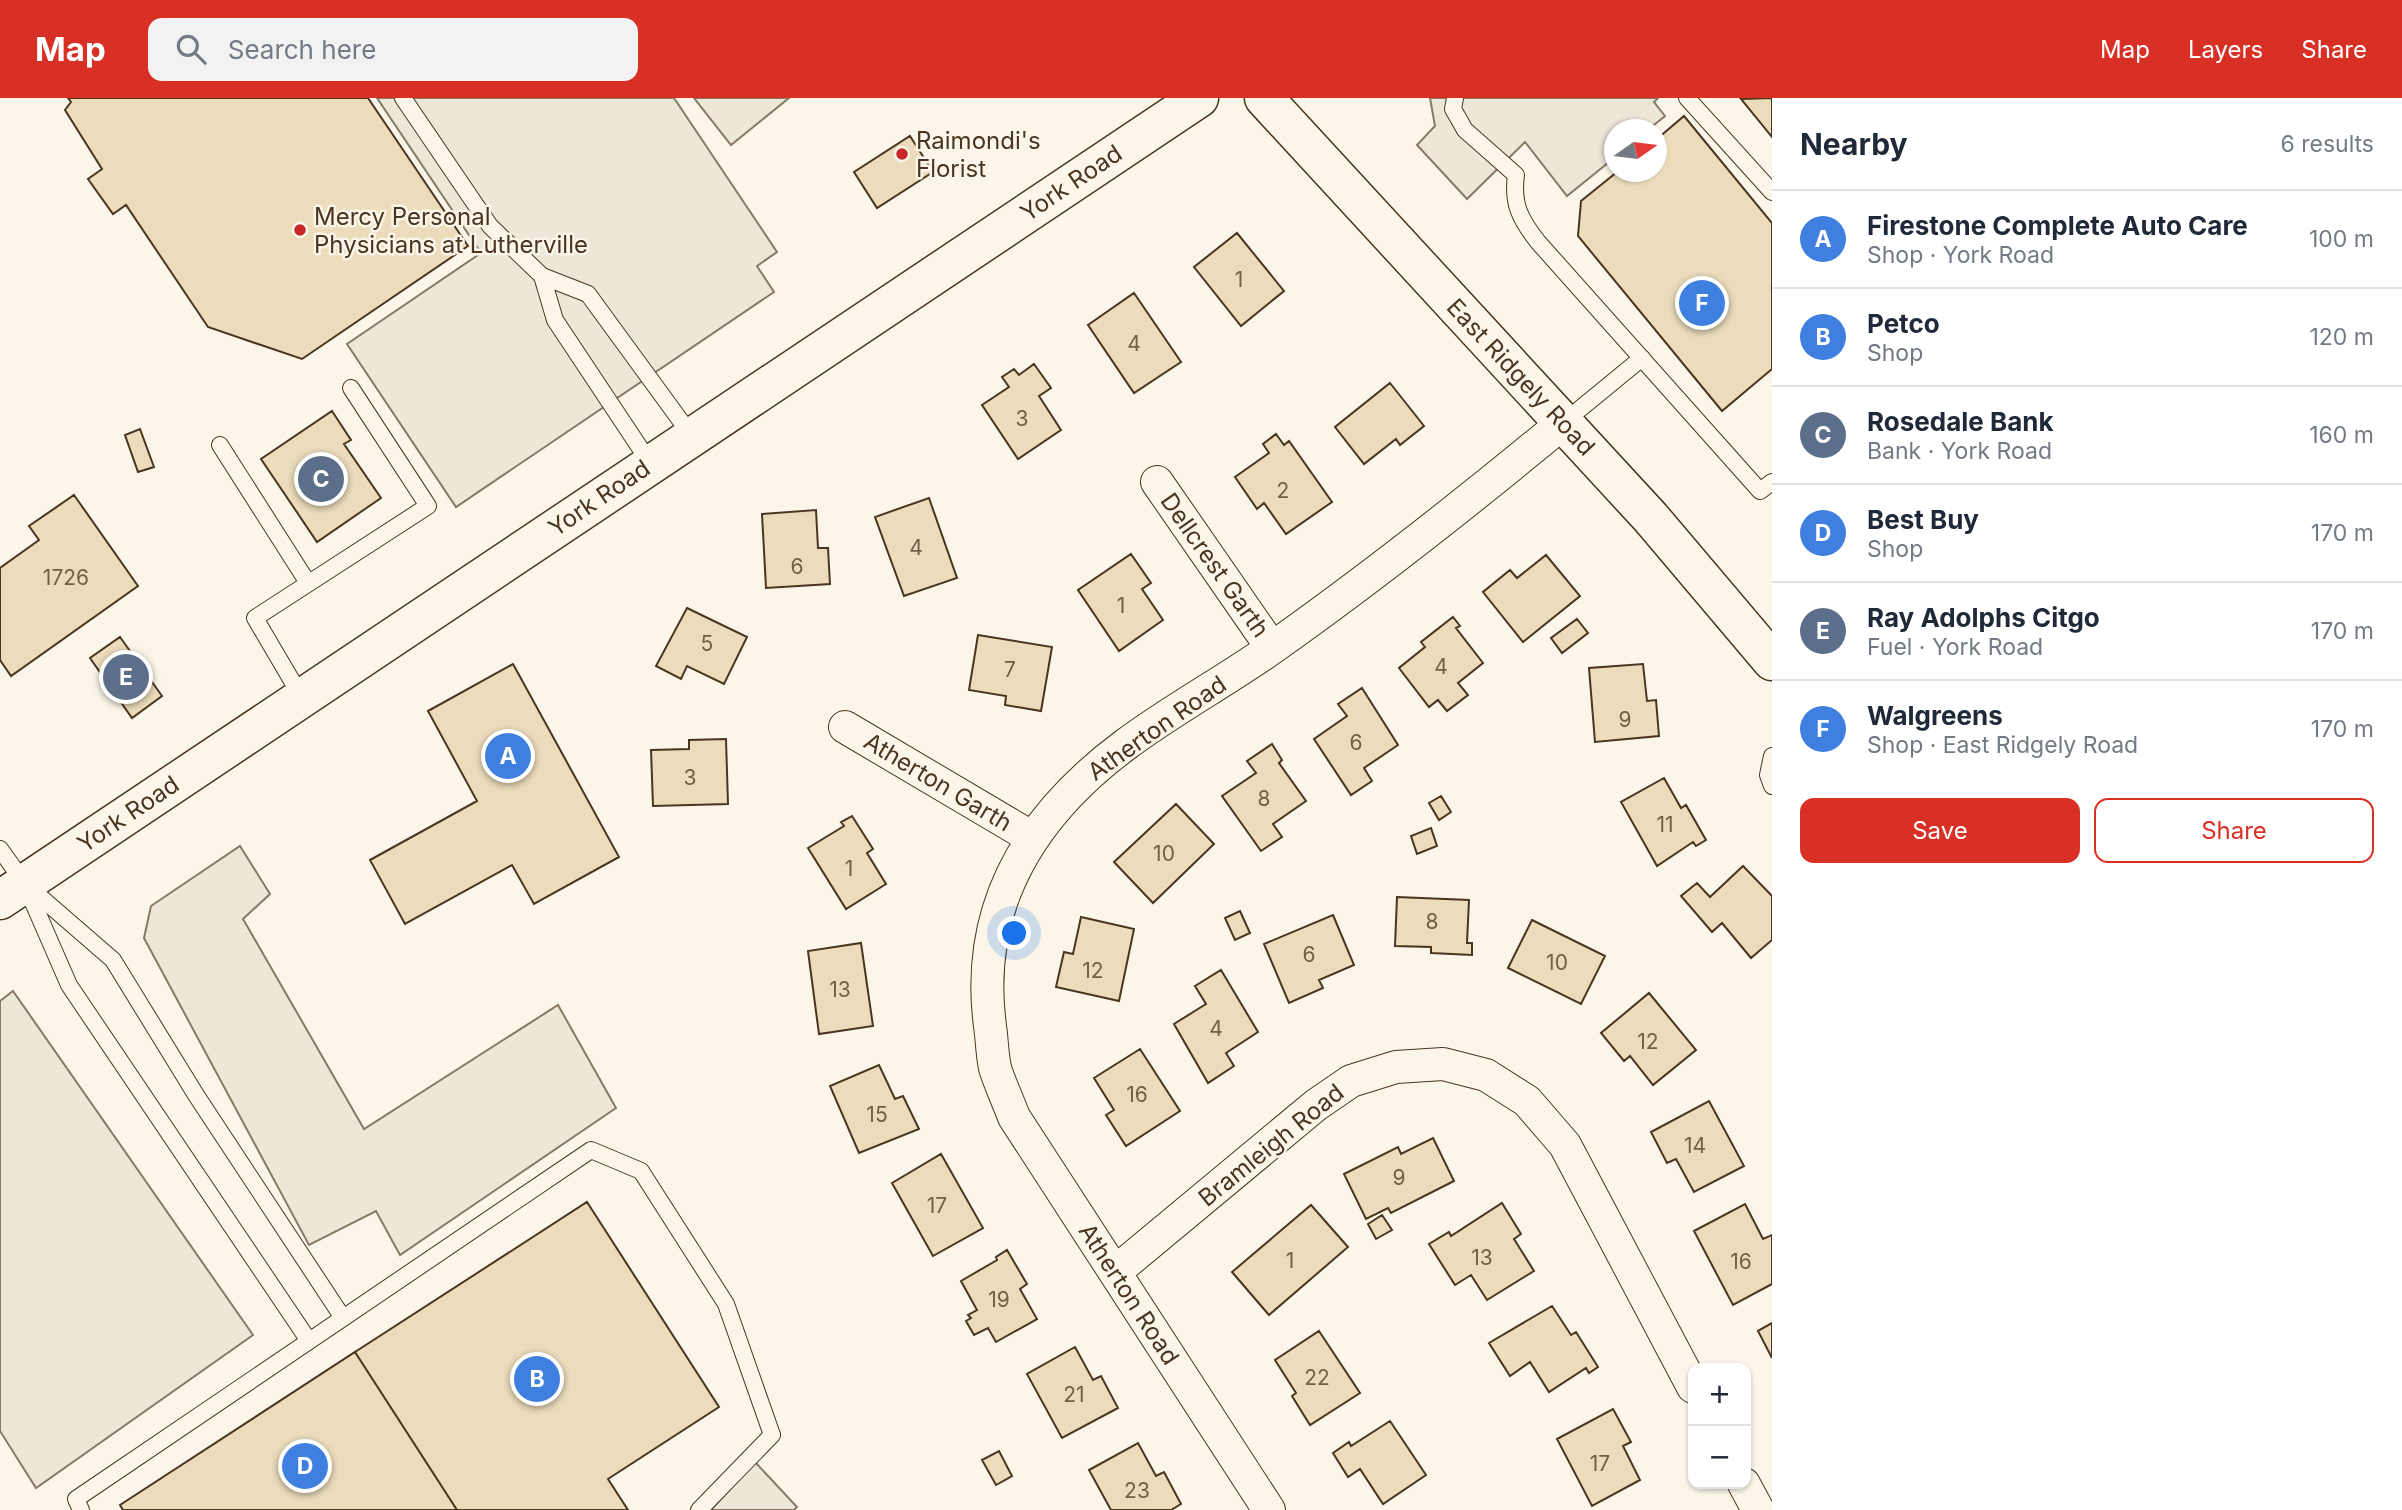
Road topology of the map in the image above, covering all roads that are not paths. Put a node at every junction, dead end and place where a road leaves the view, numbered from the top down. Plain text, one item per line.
1 (403, 98) edge
2 (1199, 98) edge
3 (1264, 98) edge
4 (1455, 98) edge
5 (1687, 98) edge
6 (1772, 192) edge
7 (542, 276) junction
8 (1642, 358) junction
9 (351, 388) dead end
10 (1564, 422) junction
11 (691, 435) junction
12 (220, 445) dead end
13 (650, 463) junction
14 (1157, 482) dead end
15 (1772, 482) edge
16 (308, 583) junction
17 (1272, 648) junction
18 (1772, 661) edge
19 (302, 698) junction
20 (845, 727) dead end
21 (1772, 756) edge
22 (1772, 786) edge
23 (1031, 838) junction
24 (0, 849) edge
25 (13, 892) edge
26 (1115, 1272) junction
27 (343, 1318) junction
28 (309, 1341) junction
29 (1688, 1378) edge
30 (1747, 1489) edge
31 (81, 1510) edge
32 (699, 1510) edge
33 (1269, 1510) edge
34 (1758, 1510) edge

1 - 7 lane
2 - 11 main road, York Road
3 - 10 main road, East Ridgely Road
4 - 8 lane
5 - 6 lane
7 - 11 lane
7 - 13 lane
8 - 10 lane
8 - 15 lane
9 - 16 lane
10 - 17 street, Atherton Road
10 - 18 main road, East Ridgely Road
11 - 13 main road, York Road
12 - 16 lane
13 - 19 main road, York Road
14 - 17 street, Dellcrest Garth
16 - 19 lane
17 - 23 street, Atherton Road
19 - 25 main road, York Road
20 - 23 street, Atherton Garth
21 - 22 lane
23 - 26 street, Atherton Road
24 - 25 lane
25 - 27 lane
25 - 28 lane
26 - 29 street, Bramleigh Road
26 - 33 street, Atherton Road
27 - 28 lane
27 - 32 lane
28 - 31 lane
30 - 34 street

